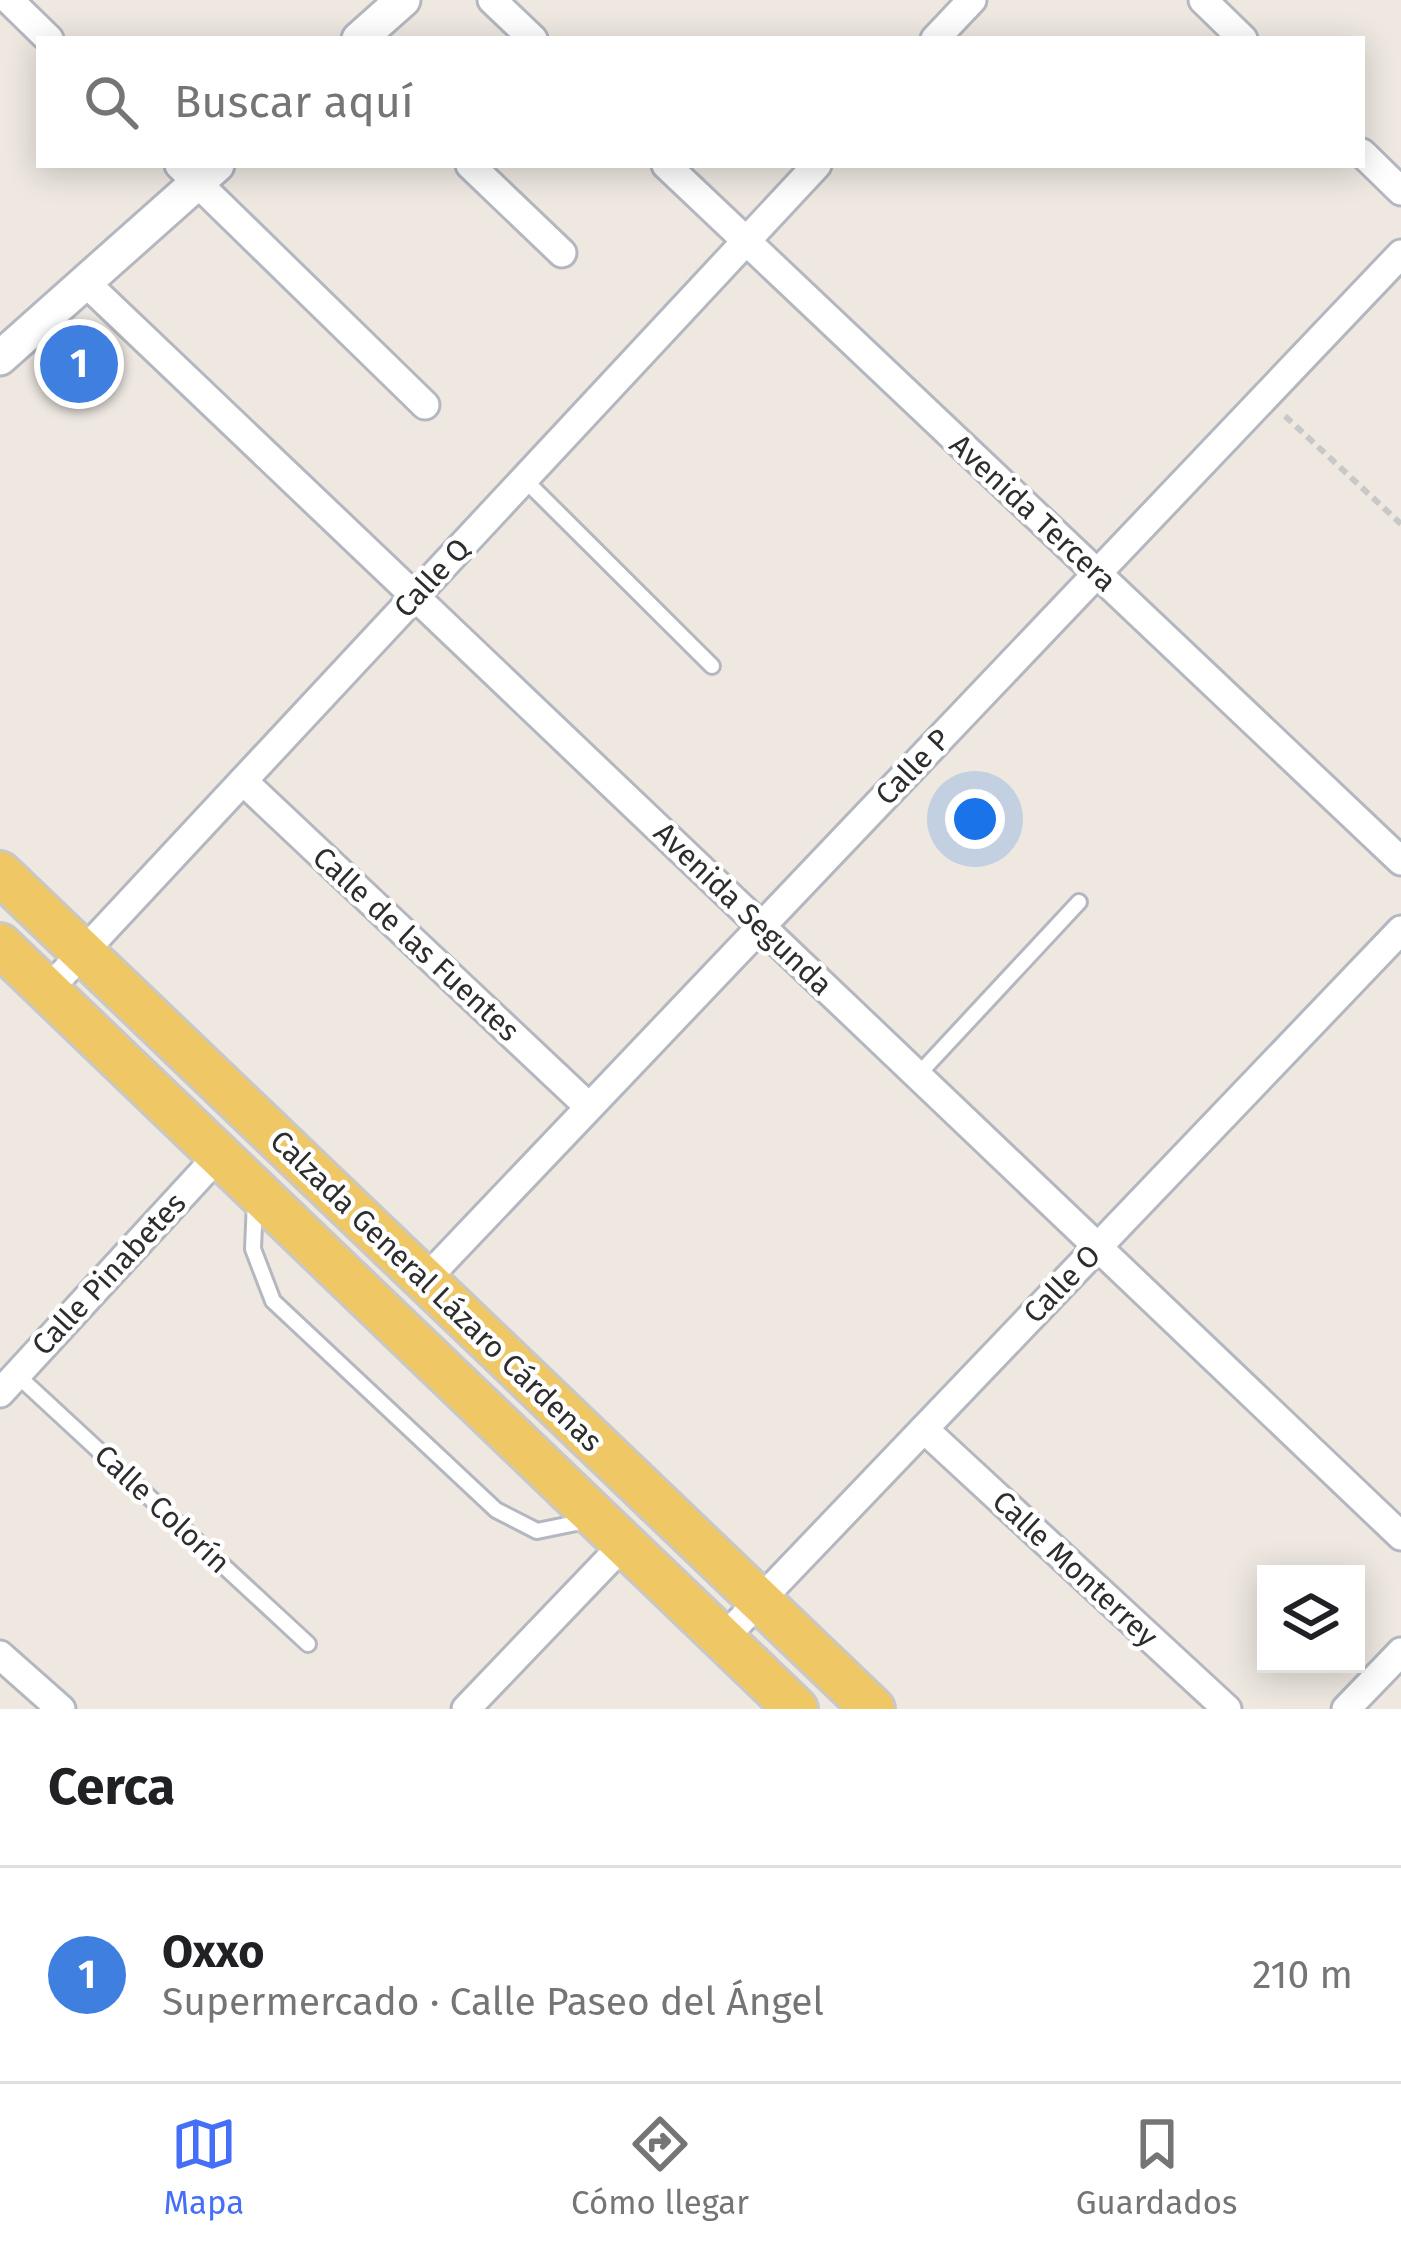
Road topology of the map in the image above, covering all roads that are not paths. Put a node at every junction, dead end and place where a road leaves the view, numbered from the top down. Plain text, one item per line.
1 (9, 0) edge
2 (492, 0) edge
3 (972, 0) edge
4 (1203, 0) edge
5 (399, 1) edge
6 (46, 36) edge
7 (362, 36) edge
8 (530, 36) edge
9 (938, 36) edge
10 (1240, 36) edge
11 (1365, 156) edge
12 (473, 168) edge
13 (669, 168) edge
14 (814, 168) edge
15 (197, 171) edge
16 (1401, 190) edge
17 (746, 241) junction
18 (562, 253) dead end
19 (1401, 254) edge
20 (86, 282) junction
21 (0, 358) edge
22 (424, 405) dead end
23 (524, 479) junction
24 (1097, 574) junction
25 (415, 596) junction
26 (712, 666) dead end
27 (243, 781) junction
28 (1401, 862) edge
29 (0, 873) edge
30 (1078, 902) dead end
31 (761, 926) junction
32 (1401, 930) edge
33 (0, 945) edge
34 (83, 952) junction
35 (47, 991) junction
36 (917, 1076) junction
37 (589, 1107) junction
38 (219, 1155) junction
39 (255, 1190) junction
40 (1097, 1247) junction
41 (425, 1280) junction
42 (9, 1384) edge
43 (924, 1429) junction
44 (611, 1531) junction
45 (1401, 1536) edge
46 (760, 1601) junction
47 (723, 1639) junction
48 (308, 1644) dead end
49 (1401, 1652) edge
50 (0, 1655) edge
51 (62, 1709) edge
52 (466, 1709) edge
53 (796, 1709) edge
54 (873, 1709) edge
55 (1227, 1709) edge
56 (1346, 1709) edge

1 - 6 street
2 - 8 street
3 - 9 street
4 - 10 street
5 - 7 street
11 - 16 street
12 - 18 street
13 - 17 street, Avenida Tercera
14 - 17 street, Calle Q
15 - 20 street
15 - 22 street
17 - 23 street, Calle Q
17 - 24 street, Avenida Tercera
19 - 24 street, Calle P
20 - 21 street
20 - 25 street, Avenida Segunda
23 - 25 street, Calle Q
23 - 26 lane
24 - 28 street, Avenida Tercera
24 - 31 street, Calle P
25 - 27 street, Calle Q
25 - 31 street, Avenida Segunda
27 - 34 street, Calle Q
27 - 37 street, Calle de las Fuentes
29 - 34 main road, Calzada General Lázaro Cárdenas
30 - 36 lane
31 - 36 street, Avenida Segunda
31 - 37 street, Calle P
32 - 40 street, Calle O
33 - 35 main road, Calzada General Lázaro Cárdenas
34 - 35 street, Calle Q
34 - 41 main road, Calzada General Lázaro Cárdenas
35 - 38 main road, Calzada General Lázaro Cárdenas
36 - 40 street, Avenida Segunda
37 - 41 street, Calle P
38 - 39 main road, Calzada General Lázaro Cárdenas
38 - 42 street, Calle Pinabetes
39 - 44 main road, Calzada General Lázaro Cárdenas
39 - 44 lane
40 - 43 street, Calle O
40 - 45 street, Avenida Segunda
41 - 46 main road, Calzada General Lázaro Cárdenas
42 - 48 lane, Calle Colorín
43 - 46 street, Calle O
43 - 55 street, Calle Monterrey
44 - 47 main road, Calzada General Lázaro Cárdenas
44 - 52 street
46 - 47 street, Calle O
46 - 54 main road, Calzada General Lázaro Cárdenas
47 - 53 main road, Calzada General Lázaro Cárdenas
49 - 56 street
50 - 51 street

